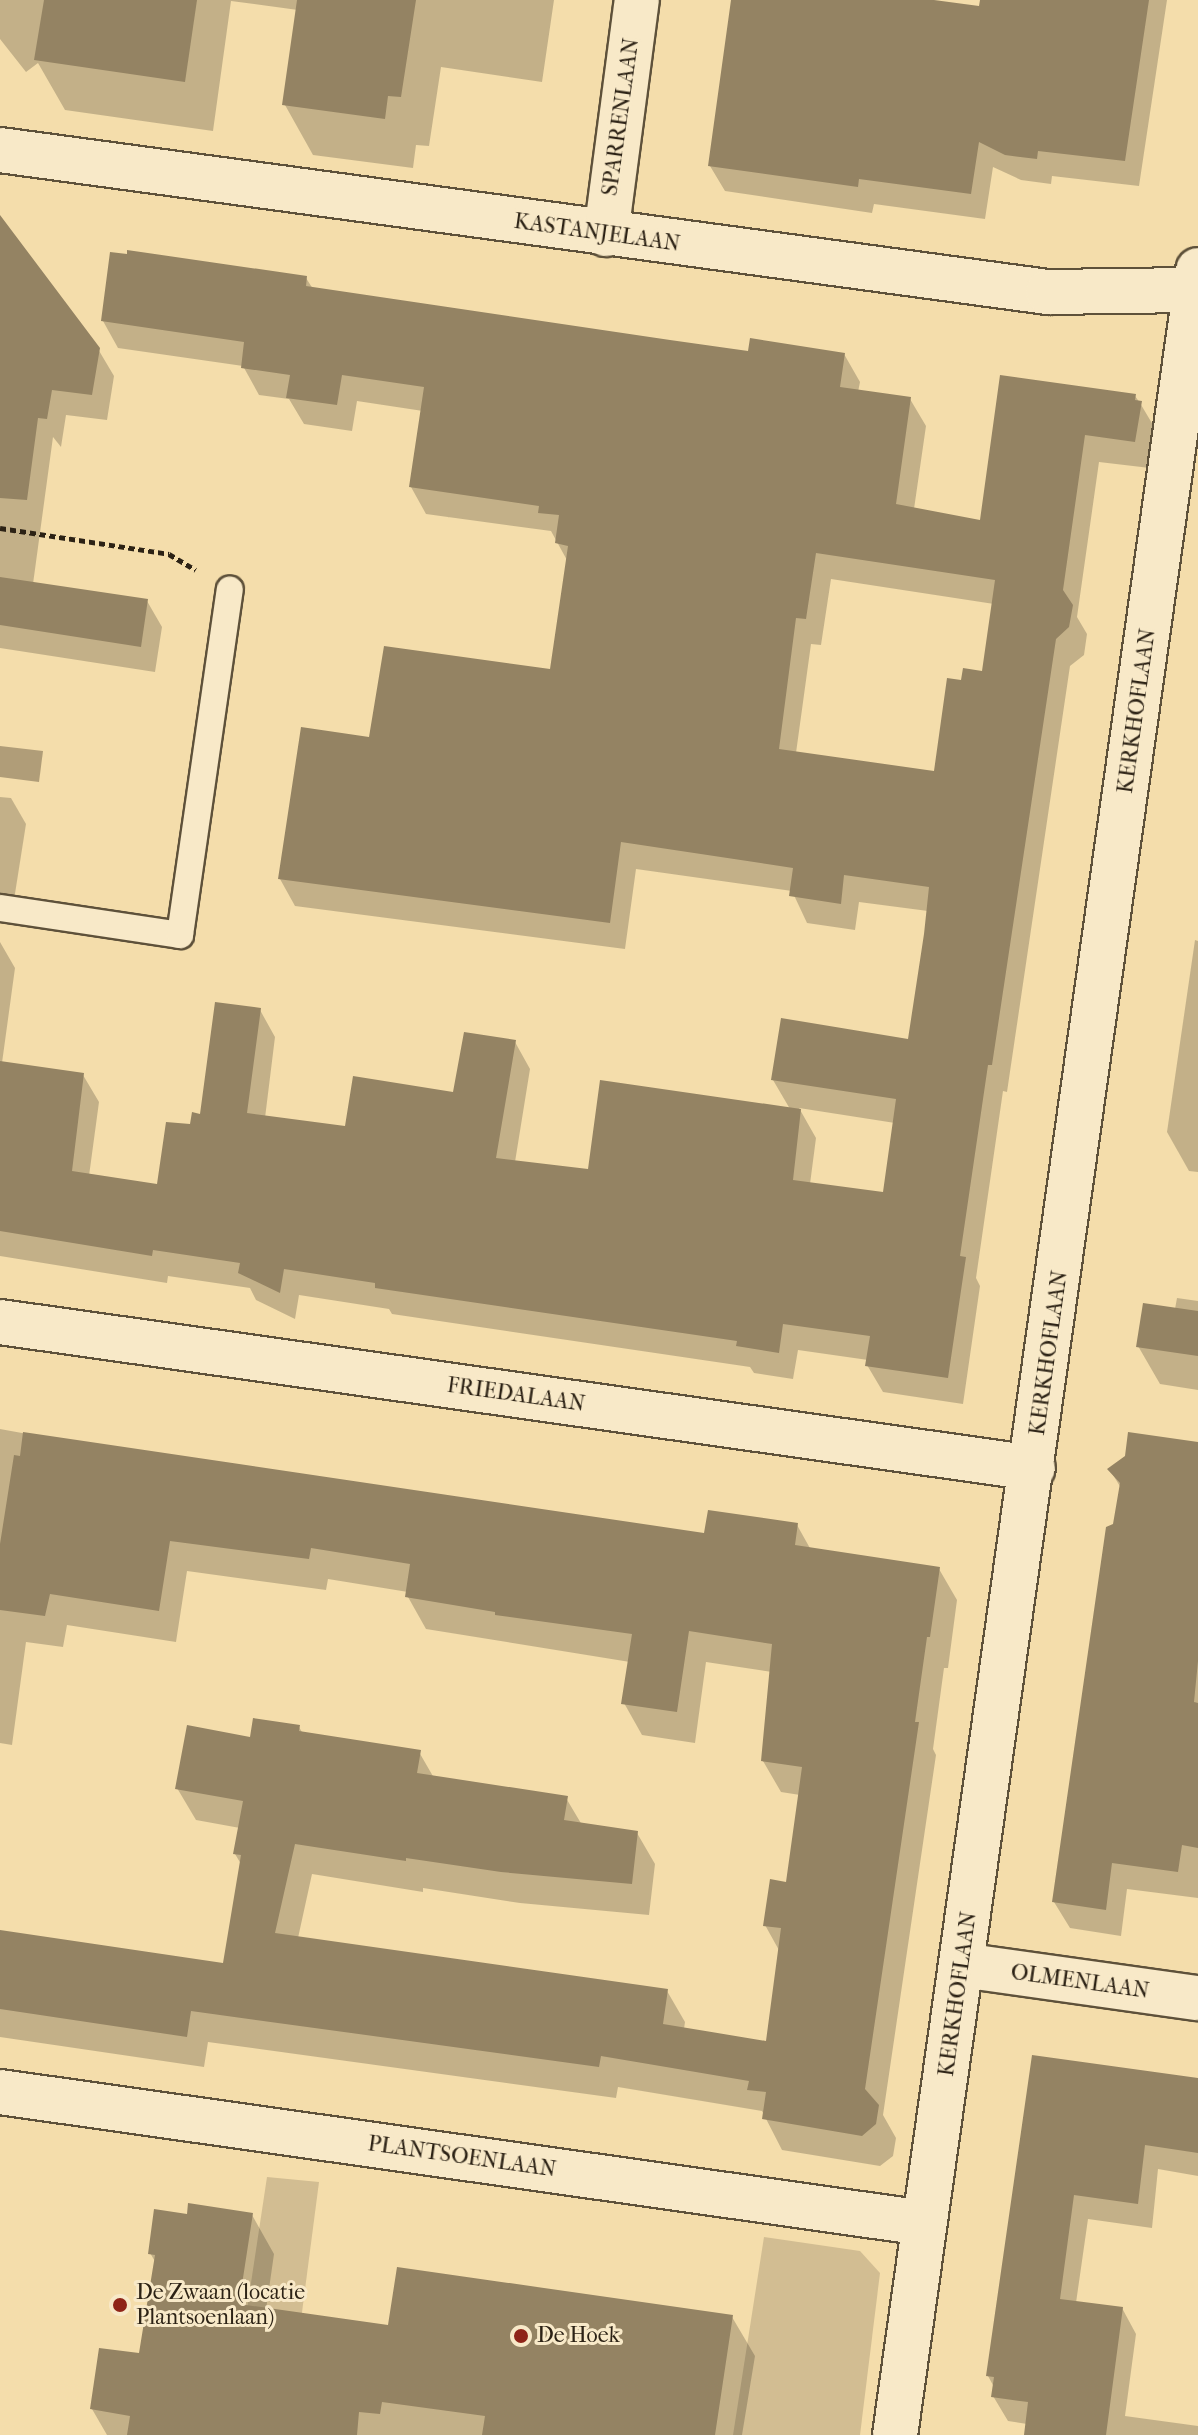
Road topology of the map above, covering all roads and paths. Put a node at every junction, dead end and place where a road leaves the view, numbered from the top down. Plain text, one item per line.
1 (637, 0) edge
2 (0, 150) edge
3 (606, 234) junction
4 (1197, 283) edge
5 (0, 528) edge
6 (230, 590) joint
7 (0, 908) edge
8 (0, 1322) edge
9 (1033, 1468) junction
10 (962, 1965) junction
11 (1198, 1998) edge
12 (0, 2092) edge
13 (924, 2223) junction
14 (895, 2435) edge

1 - 3 street, SPARRENLAAN
2 - 3 street, KASTANJELAAN
3 - 4 street, KASTANJELAAN
4 - 9 street, KERKHOFLAAN
5 - 6 path
6 - 7 lane
8 - 9 street, FRIEDALAAN
9 - 10 street, KERKHOFLAAN
10 - 11 street, OLMENLAAN
10 - 13 street, KERKHOFLAAN
12 - 13 street, PLANTSOENLAAN
13 - 14 street, KERKHOFLAAN

